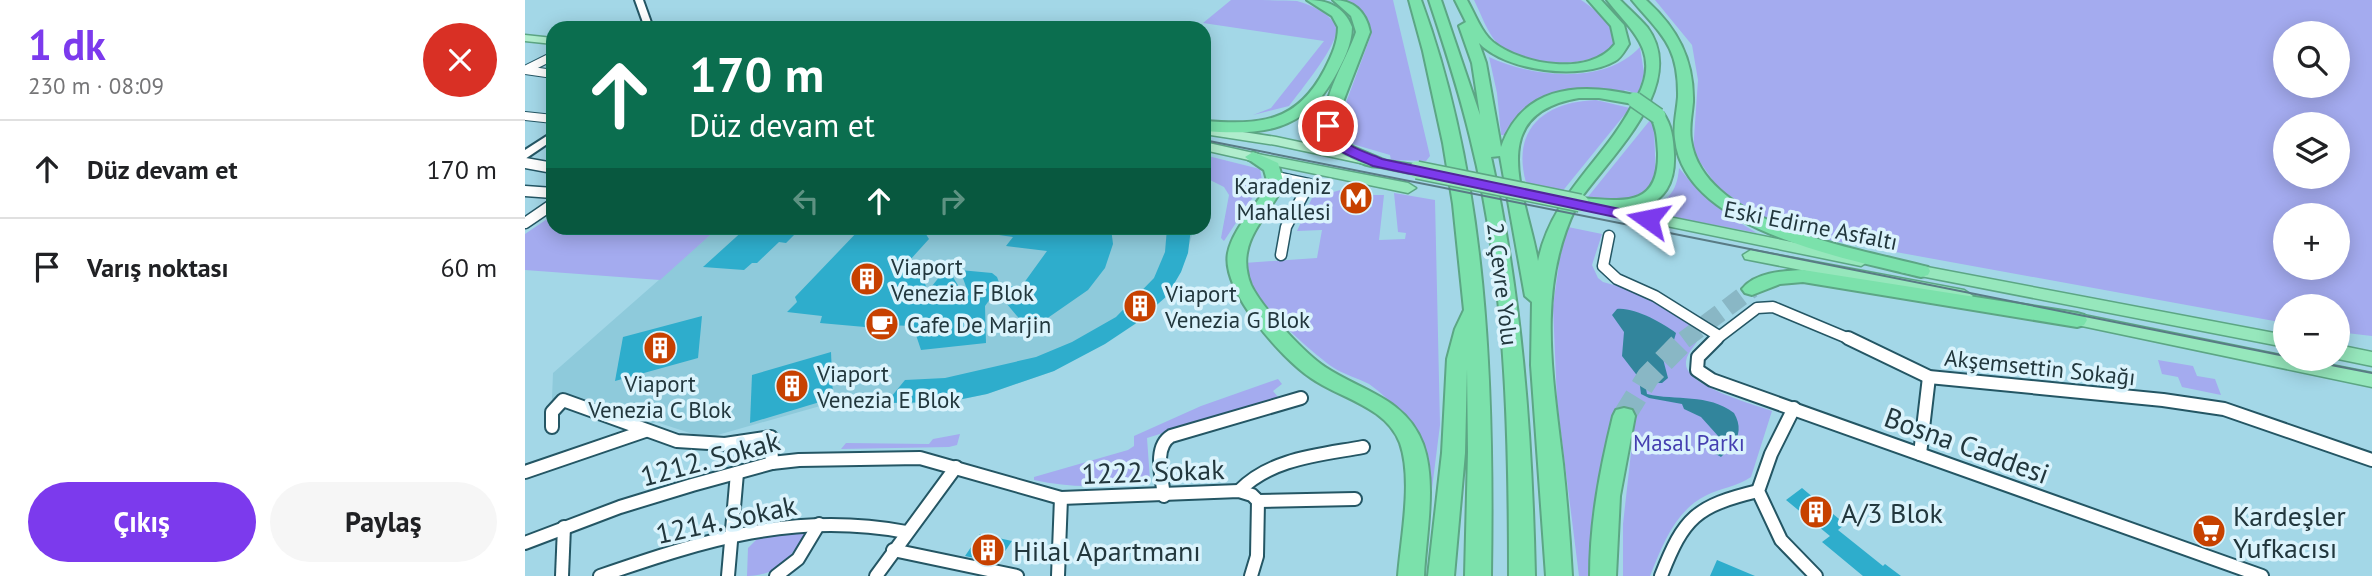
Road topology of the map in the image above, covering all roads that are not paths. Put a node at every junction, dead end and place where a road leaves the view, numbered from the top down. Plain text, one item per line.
1 (639, 0) edge
2 (1313, 0) edge
3 (1339, 0) edge
4 (1403, 0) edge
5 (1415, 0) edge
6 (1435, 0) edge
7 (1455, 0) edge
8 (1461, 0) edge
9 (1594, 0) edge
10 (1613, 0) edge
11 (1621, 0) edge
12 (1638, 0) edge
13 (646, 21) edge
14 (1426, 36) junction
15 (525, 38) edge
16 (546, 40) edge
17 (525, 44) edge
18 (546, 46) edge
19 (546, 60) edge
20 (525, 70) edge
21 (546, 73) edge
22 (1635, 100) joint
23 (525, 116) edge
24 (1658, 116) joint
25 (546, 118) edge
26 (1211, 128) edge
27 (1682, 128) junction
28 (1211, 129) edge
29 (546, 140) edge
30 (1211, 148) edge
31 (525, 155) edge
32 (1253, 157) junction
33 (525, 163) edge
34 (1378, 163) junction
35 (546, 167) edge
36 (1276, 177) junction
37 (1408, 188) dead end
38 (525, 191) edge
39 (546, 192) edge
40 (1580, 203) junction
41 (546, 209) edge
42 (525, 223) edge
43 (1498, 234) junction
44 (1609, 236) dead end
45 (1281, 254) dead end
46 (1751, 255) dead end
47 (1921, 271) junction
48 (1752, 289) tunnel mouth
49 (1474, 309) junction
50 (1538, 314) junction
51 (2077, 320) junction
52 (1719, 336) junction
53 (2273, 337) edge
54 (2350, 347) edge
55 (2372, 350) edge
56 (2350, 354) edge
57 (2372, 359) edge
58 (1929, 377) junction
59 (2372, 380) edge
60 (1301, 398) dead end
61 (1794, 408) junction
62 (1624, 416) tunnel mouth
63 (552, 427) dead end
64 (645, 431) junction
65 (1363, 447) dead end
66 (1920, 454) junction
67 (2372, 460) edge
68 (772, 463) junction
69 (955, 467) junction
70 (525, 472) edge
71 (737, 473) junction
72 (1239, 491) junction
73 (1758, 491) junction
74 (1164, 496) junction
75 (1061, 498) junction
76 (1355, 499) dead end
77 (1258, 501) junction
78 (819, 524) junction
79 (564, 527) junction
80 (906, 532) junction
81 (731, 537) junction
82 (525, 543) edge
83 (893, 550) junction
84 (979, 573) edge
85 (562, 576) edge
86 (600, 576) edge
87 (728, 576) edge
88 (776, 576) edge
89 (876, 576) edge
90 (1017, 576) edge
91 (1058, 576) edge
92 (1251, 576) edge
93 (1411, 576) edge
94 (1441, 576) edge
95 (1478, 576) edge
96 (1522, 576) edge
97 (1559, 576) edge
98 (1603, 576) edge
99 (1661, 576) edge
100 (1816, 576) edge
101 (2262, 576) edge

1 - 13 street
2 - 26 highway
3 - 34 highway
4 - 14 highway
5 - 14 highway, 2. Çevre Yolu
6 - 43 highway, 2. Çevre Yolu
7 - 43 highway
8 - 9 highway
10 - 50 highway
11 - 27 highway
12 - 27 highway
14 - 49 highway, 2. Çevre Yolu
15 - 16 main road
17 - 18 main road
19 - 20 street
20 - 21 street
22 - 24 highway, bridge
22 - 50 highway
23 - 25 street
24 - 40 highway
27 - 47 highway
28 - 34 main road, Eski Edirne Asfaltı
29 - 31 main road
30 - 32 main road
32 - 36 highway
32 - 37 highway
33 - 35 street
34 - 40 highway, Eski Edirne Asfaltı, bridge
36 - 45 street
36 - 93 highway
38 - 39 street
40 - 47 highway, Eski Edirne Asfaltı
41 - 42 street
43 - 96 highway, 2. Çevre Yolu
44 - 52 street
46 - 51 highway, Eski Edirne Asfaltı
47 - 53 highway, Eski Edirne Asfaltı
48 - 51 highway
49 - 94 highway
49 - 95 highway, 2. Çevre Yolu
50 - 97 highway
51 - 59 highway, Eski Edirne Asfaltı
52 - 58 street, Akşemsettin Sokağı
52 - 61 street, Bosna Caddesi
54 - 55 highway
56 - 57 highway
58 - 66 street
58 - 67 street, Akşemsettin Sokağı
60 - 74 street
61 - 66 street, Bosna Caddesi
61 - 73 street
62 - 98 highway
63 - 64 street
64 - 68 street
64 - 70 street
65 - 72 street
66 - 101 street, Bosna Caddesi
68 - 69 street, 1212. Sokak
68 - 71 street, 1212. Sokak
69 - 75 street, 1222. Sokak
69 - 80 street
71 - 79 street, 1212. Sokak
71 - 81 street
72 - 74 street, 1222. Sokak
72 - 77 street, 1222. Sokak
73 - 99 street
73 - 100 street
74 - 75 street, 1222. Sokak
75 - 91 street
76 - 77 street, 1222. Sokak
77 - 92 street
78 - 80 street, 1214. Sokak
78 - 81 street, 1214. Sokak
78 - 88 street
79 - 82 street, 1212. Sokak
79 - 85 street
80 - 83 street
81 - 86 street, 1214. Sokak
81 - 87 street
83 - 84 street
83 - 89 street
84 - 90 street

